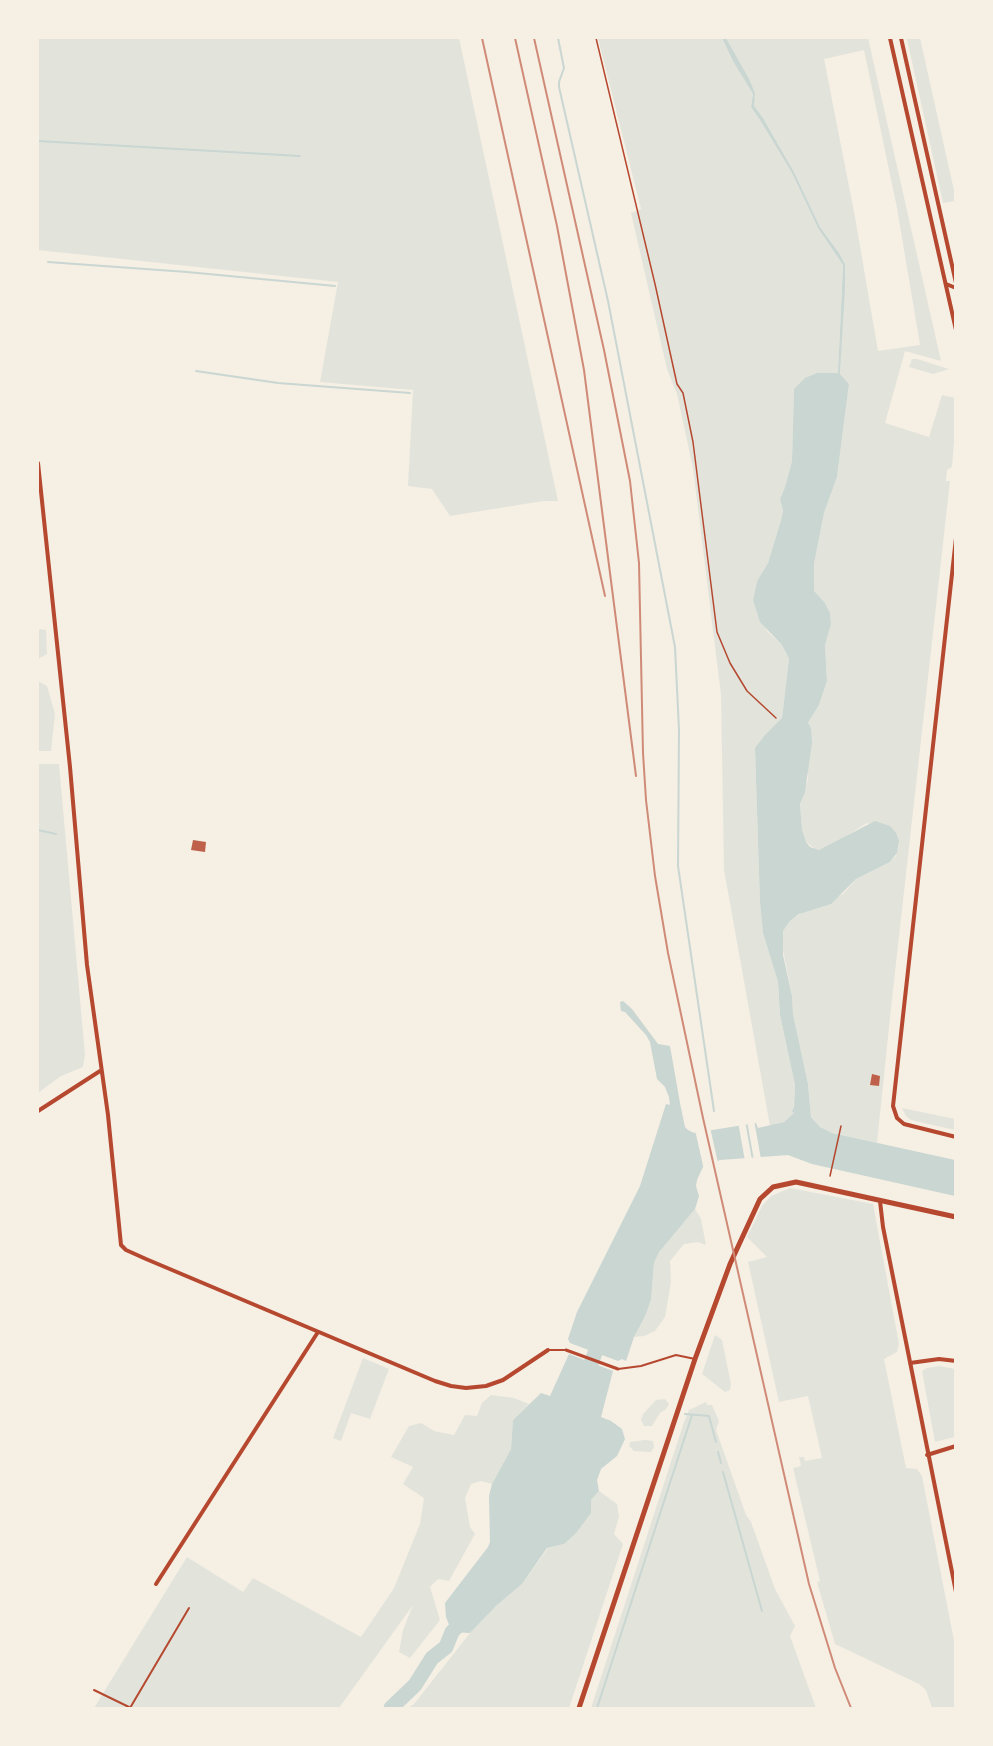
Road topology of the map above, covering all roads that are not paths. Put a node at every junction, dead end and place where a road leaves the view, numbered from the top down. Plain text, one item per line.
1 (890, 38) edge
2 (901, 38) edge
3 (955, 281) edge
4 (945, 284) junction
5 (956, 288) edge
6 (956, 330) edge
7 (38, 463) edge
8 (956, 538) edge
9 (100, 1071) junction
10 (38, 1111) edge
11 (956, 1137) edge
12 (879, 1200) junction
13 (956, 1217) edge
14 (318, 1332) junction
15 (548, 1350) joint
16 (566, 1350) joint
17 (695, 1359) junction
18 (956, 1361) edge
19 (910, 1363) junction
20 (618, 1370) joint
21 (956, 1446) edge
22 (927, 1455) junction
23 (156, 1584) dead end
24 (956, 1592) edge
25 (189, 1608) dead end
26 (94, 1690) dead end
27 (131, 1708) edge
28 (579, 1708) edge

1 - 4 street
2 - 3 street
3 - 4 street
4 - 5 street
4 - 6 street
7 - 9 street
8 - 11 street
9 - 10 street
9 - 14 street
12 - 13 street
12 - 17 street
12 - 19 street
14 - 15 street
14 - 23 street
15 - 16 lane
16 - 20 street
17 - 20 lane
17 - 28 street
18 - 19 street
19 - 22 street
21 - 22 street
22 - 24 street
25 - 27 lane
26 - 27 lane

